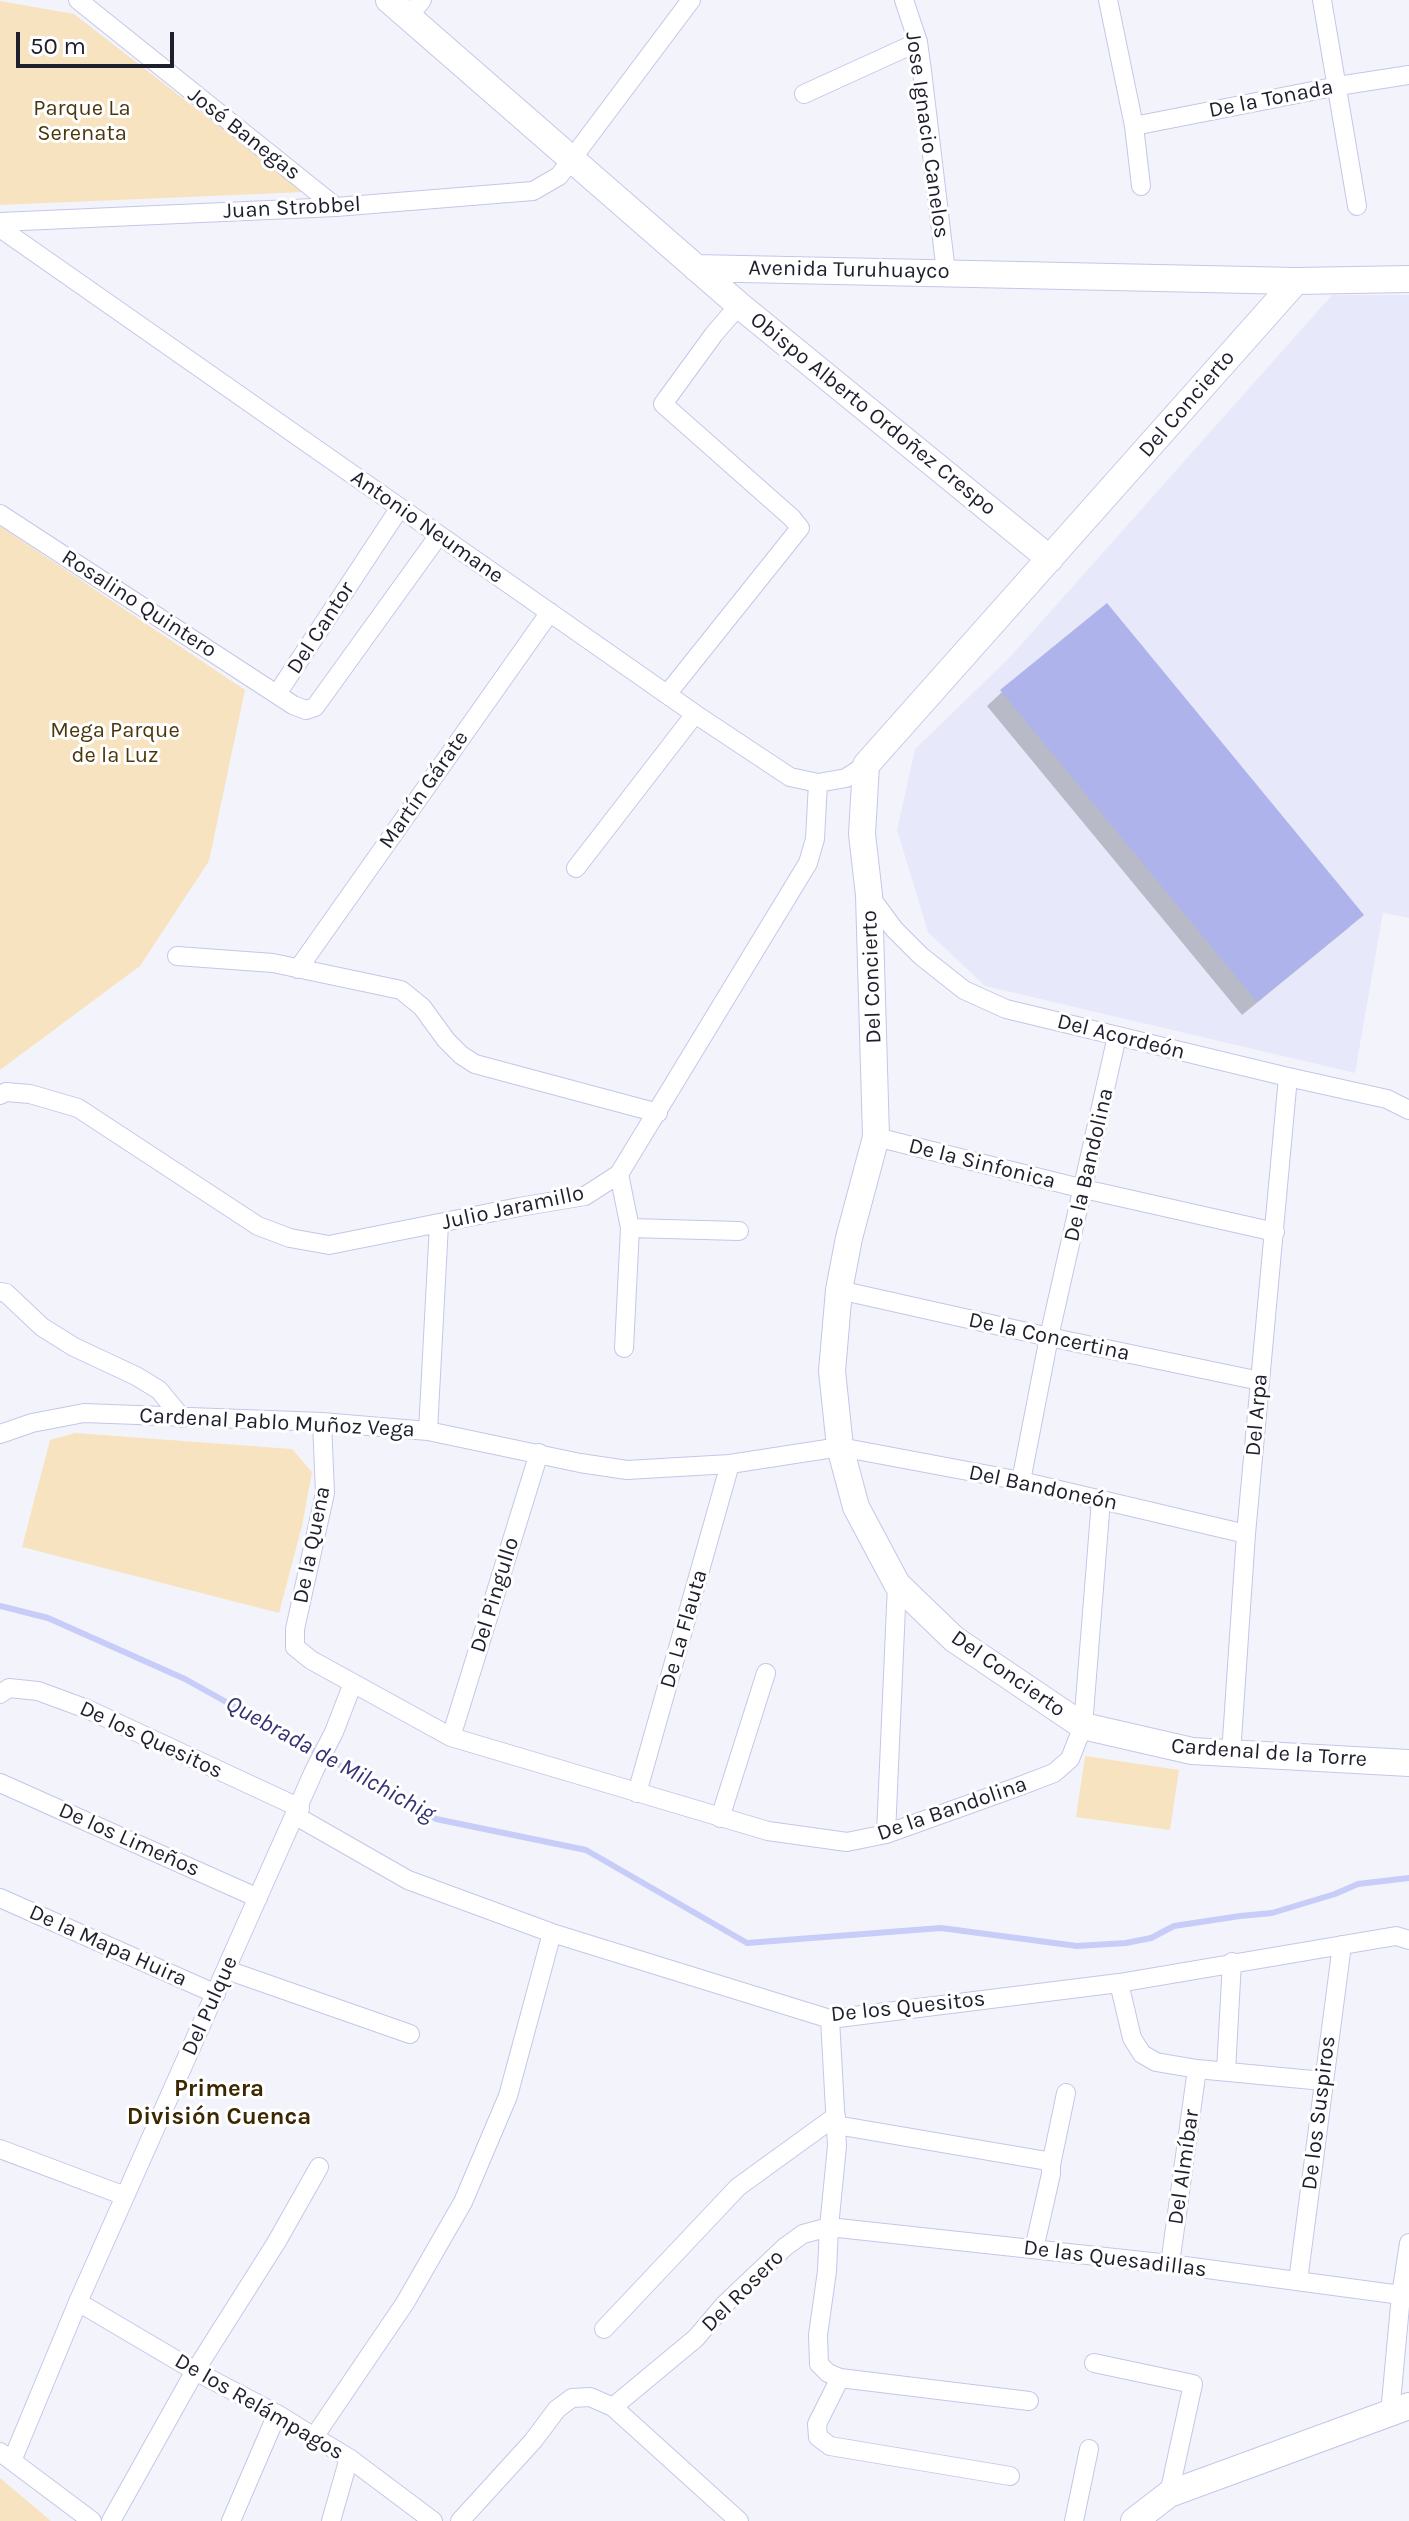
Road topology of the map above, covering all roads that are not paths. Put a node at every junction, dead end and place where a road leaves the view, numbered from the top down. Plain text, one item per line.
1 (78, 0) edge
2 (691, 0) edge
3 (904, 0) edge
4 (1108, 0) edge
5 (1322, 0) edge
6 (407, 5) edge
7 (918, 42) junction
8 (1409, 75) edge
9 (1338, 86) junction
10 (804, 94) dead end
11 (1134, 126) junction
12 (573, 160) junction
13 (1141, 186) dead end
14 (1357, 206) dead end
15 (336, 207) junction
16 (0, 225) edge
17 (696, 268) junction
18 (946, 272) junction
19 (1409, 279) edge
20 (1296, 281) junction
21 (739, 305) junction
22 (399, 509) junction
23 (0, 514) edge
24 (439, 535) junction
25 (1050, 559) junction
26 (550, 612) junction
27 (668, 693) junction
28 (277, 694) junction
29 (695, 714) junction
30 (866, 765) junction
31 (818, 783) junction
32 (576, 868) dead end
33 (869, 895) junction
34 (177, 956) dead end
35 (298, 969) junction
36 (1117, 1036) junction
37 (1288, 1077) junction
38 (0, 1095) edge
39 (1409, 1110) edge
40 (658, 1113) junction
41 (876, 1137) junction
42 (619, 1174) junction
43 (1084, 1189) junction
44 (439, 1224) junction
45 (630, 1228) junction
46 (739, 1231) dead end
47 (1275, 1232) junction
48 (839, 1290) junction
49 (0, 1292) edge
50 (1049, 1337) junction
51 (624, 1348) dead end
52 (1260, 1381) junction
53 (182, 1418) junction
54 (322, 1422) junction
55 (428, 1431) junction
56 (0, 1434) edge
57 (840, 1447) junction
58 (539, 1453) junction
59 (730, 1464) junction
60 (1021, 1481) junction
61 (1101, 1500) junction
62 (1246, 1534) junction
63 (897, 1584) junction
64 (311, 1660) joint
65 (766, 1673) dead end
66 (353, 1683) junction
67 (0, 1694) edge
68 (1083, 1726) junction
69 (451, 1737) junction
70 (1231, 1754) junction
71 (1409, 1763) edge
72 (0, 1783) edge
73 (637, 1793) junction
74 (298, 1812) junction
75 (720, 1818) junction
76 (886, 1834) junction
77 (0, 1898) edge
78 (258, 1898) junction
79 (552, 1933) junction
80 (1409, 1940) edge
81 (1342, 1945) junction
82 (1232, 1962) junction
83 (227, 1970) junction
84 (1119, 1983) junction
85 (216, 1994) junction
86 (830, 2019) junction
87 (410, 2034) dead end
88 (1197, 2069) junction
89 (1226, 2071) junction
90 (1323, 2081) junction
91 (1066, 2093) dead end
92 (836, 2121) junction
93 (0, 2149) edge
94 (1051, 2165) junction
95 (319, 2167) dead end
96 (125, 2196) junction
97 (829, 2227) junction
98 (1409, 2243) edge
99 (1034, 2249) junction
100 (1170, 2264) junction
101 (1298, 2281) junction
102 (1401, 2295) junction
103 (78, 2302) junction
104 (604, 2329) dead end
105 (1094, 2363) dead end
106 (195, 2371) junction
107 (840, 2378) junction
108 (1029, 2401) dead end
109 (613, 2407) junction
110 (1400, 2409) edge
111 (277, 2414) junction
112 (314, 2437) junction
113 (1089, 2449) dead end
114 (6, 2457) edge
115 (349, 2458) junction
116 (1010, 2476) dead end
117 (1169, 2494) junction
118 (92, 2521) edge
119 (111, 2521) edge
120 (231, 2521) edge
121 (331, 2521) edge
122 (433, 2521) edge
123 (460, 2521) edge
124 (739, 2521) edge
125 (1074, 2521) edge
126 (1134, 2521) edge

1 - 15 street, José Banegas
2 - 12 street, Juan Strobbel
3 - 7 street, Jose Ignacio Canelos
4 - 11 street
5 - 9 street
6 - 12 street
7 - 10 street
7 - 18 street, Jose Ignacio Canelos
8 - 9 street, De la Tonada
9 - 11 street, De la Tonada
9 - 14 street
11 - 13 street
12 - 15 street, Juan Strobbel
12 - 17 street
15 - 16 street, Juan Strobbel
16 - 22 street, Antonio Neumane
17 - 18 street, Avenida Turuhuayco
17 - 21 street, Obispo Alberto Ordoñez Crespo
18 - 20 street, Avenida Turuhuayco
19 - 20 street, Avenida Turuhuayco
20 - 25 street, Del Concierto
21 - 25 street, Obispo Alberto Ordoñez Crespo
21 - 27 street
22 - 24 street, Antonio Neumane
22 - 28 street, Del Cantor
23 - 28 street, Rosalino Quintero
24 - 26 street, Antonio Neumane
24 - 28 street, Del Cantor
25 - 30 street, Del Concierto
26 - 27 street, Antonio Neumane
26 - 35 street, Martín Gárate
27 - 29 street, Antonio Neumane
29 - 31 street, Antonio Neumane
29 - 32 street
30 - 31 street
30 - 33 street, Del Concierto
31 - 40 street, Julio Jaramillo
33 - 36 street, Del Acordeón
33 - 41 street, Del Concierto
34 - 35 street
35 - 40 street
36 - 37 street, Del Acordeón
36 - 43 street, De la Bandolina
37 - 39 street, Del Acordeón
37 - 47 street, Del Arpa
38 - 44 street, Julio Jaramillo
40 - 42 street, Julio Jaramillo
41 - 43 street, De la Sinfonica
41 - 48 street, Del Concierto
42 - 44 street, Julio Jaramillo
42 - 45 street
43 - 47 street, De la Sinfonica
43 - 50 street, De la Bandolina
44 - 55 street
45 - 46 street
45 - 51 street
47 - 52 street, Del Arpa
48 - 50 street, De la Concertina
48 - 57 street, Del Concierto
49 - 53 street
50 - 52 street, De la Concertina
50 - 60 street, De la Bandolina
52 - 62 street, Del Arpa
53 - 54 street, Cardenal Pablo Muñoz Vega
53 - 56 street, Cardenal Pablo Muñoz Vega
54 - 55 street, Cardenal Pablo Muñoz Vega
54 - 64 street, De la Quena
55 - 58 street, Cardenal Pablo Muñoz Vega
57 - 59 street, Cardenal Pablo Muñoz Vega
57 - 60 street, Del Bandoneón
57 - 63 street, Del Concierto
58 - 59 street, Cardenal Pablo Muñoz Vega
58 - 69 street, Del Pingullo
59 - 73 street, De La Flauta
60 - 61 street, Del Bandoneón
61 - 62 street, Del Bandoneón
61 - 68 street, De la Bandolina
62 - 70 street, Del Arpa
63 - 68 street, Del Concierto
63 - 76 street
64 - 66 street, De la Bandolina
65 - 75 street
66 - 69 street, De la Bandolina
66 - 74 street, Del Pulque
67 - 74 street, De los Quesitos
68 - 70 street, Cardenal de la Torre
68 - 76 street, De la Bandolina
69 - 73 street, De la Bandolina
70 - 71 street, Cardenal de la Torre
72 - 78 street, De los Limeños
73 - 75 street, De la Bandolina
74 - 78 street, Del Pulque
74 - 79 street, De los Quesitos
75 - 76 street, De la Bandolina
77 - 85 street, De la Mapa Huira
78 - 83 street, Del Pulque
79 - 86 street, De los Quesitos
79 - 112 street
80 - 81 street, De los Quesitos
81 - 82 street, De los Quesitos
81 - 90 street, De los Suspiros
82 - 84 street, De los Quesitos
82 - 89 street
83 - 85 street, Del Pulque
83 - 87 street
84 - 86 street, De los Quesitos
84 - 88 street
85 - 96 street, Del Pulque
86 - 92 street
88 - 89 street
88 - 100 street, Del Almíbar
89 - 90 street
90 - 101 street, De los Suspiros
91 - 94 street
92 - 94 street
92 - 97 street
92 - 104 street
93 - 96 street
94 - 99 street
95 - 106 street
96 - 103 street, Del Pulque
97 - 99 street, De las Quesadillas
97 - 107 street
97 - 109 street, Del Rosero
98 - 102 street
99 - 100 street, De las Quesadillas
100 - 101 street, De las Quesadillas
101 - 102 street, De las Quesadillas
102 - 110 street
103 - 106 street, De los Relámpagos
103 - 114 street, Del Pulque
105 - 117 street
106 - 111 street, De los Relámpagos
106 - 119 street
107 - 108 street
107 - 116 street
109 - 123 street
109 - 124 street
110 - 117 street
111 - 112 street, De los Relámpagos
111 - 120 street
112 - 115 street, De los Relámpagos
113 - 125 street
114 - 118 street
115 - 121 street
115 - 122 street, De los Relámpagos
117 - 126 street

